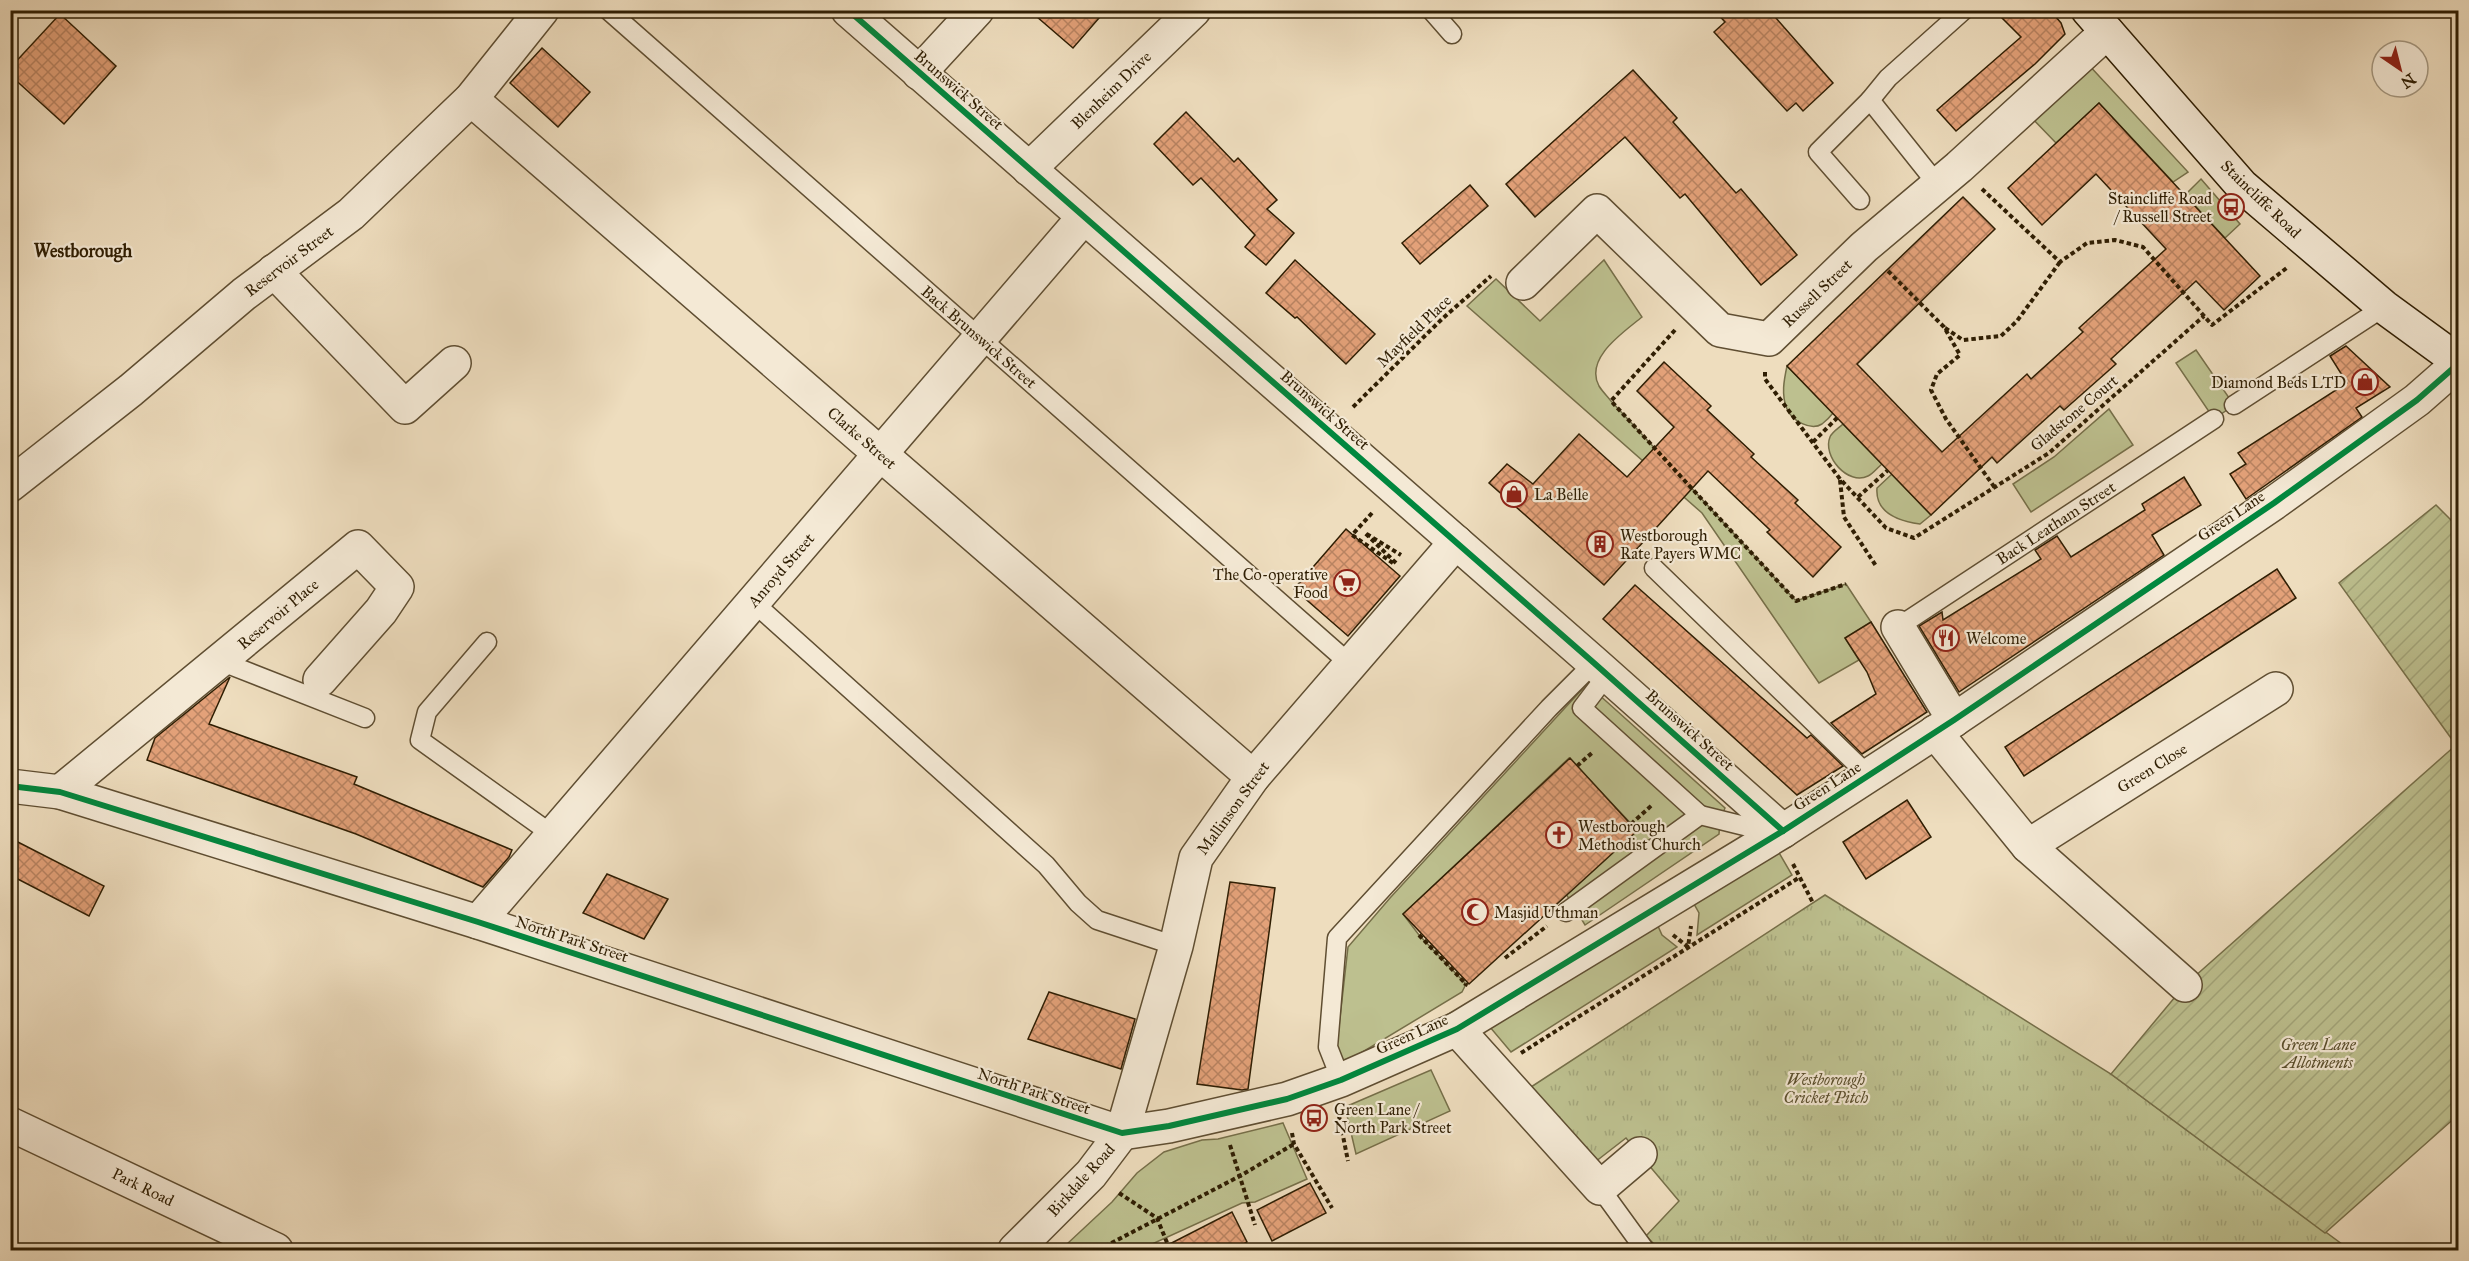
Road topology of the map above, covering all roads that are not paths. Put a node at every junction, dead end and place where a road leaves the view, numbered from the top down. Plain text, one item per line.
1 (542, 10) edge
2 (608, 10) edge
3 (848, 10) edge
4 (977, 10) edge
5 (1194, 10) edge
6 (1431, 10) edge
7 (1964, 10) edge
8 (2095, 17) edge
9 (1452, 34) dead end
10 (919, 73) junction
11 (471, 99) junction
12 (1870, 100) junction
13 (1029, 170) junction
14 (1948, 176) junction
15 (1860, 200) dead end
16 (1084, 217) junction
17 (274, 271) junction
18 (1523, 283) road end
19 (2384, 307) junction
20 (980, 338) junction
21 (2458, 362) edge
22 (454, 363) dead end
23 (2234, 405) dead end
24 (2214, 419) dead end
25 (880, 454) junction
26 (10, 485) edge
27 (1456, 542) junction
28 (1654, 568) dead end
29 (753, 602) junction
30 (1898, 627) joint
31 (487, 642) dead end
32 (220, 661) junction
33 (1350, 664) junction
34 (1601, 669) junction
35 (320, 680) dead end
36 (2276, 689) dead end
37 (365, 718) dead end
38 (1945, 726) junction
39 (1868, 775) junction
40 (1253, 777) junction
41 (10, 786) edge
42 (60, 792) junction
43 (1700, 815) junction
44 (1780, 833) junction
45 (553, 835) junction
46 (2028, 846) junction
47 (1566, 912) dead end
48 (478, 922) junction
49 (1176, 946) junction
50 (2185, 985) dead end
51 (1457, 1029) junction
52 (1337, 1082) junction
53 (10, 1124) edge
54 (1122, 1134) junction
55 (1640, 1154) dead end
56 (1600, 1188) junction
57 (276, 1251) edge
58 (1015, 1251) edge
59 (1645, 1251) edge

1 - 11 street, Reservoir Street
2 - 20 lane, Back Brunswick Street
3 - 10 street, Brunswick Street
4 - 10 street
5 - 13 street, Blenheim Drive
6 - 9 lane
7 - 12 lane
8 - 14 street, Russell Street
8 - 19 street, Staincliffe Road
10 - 13 street, Brunswick Street
11 - 17 street, Reservoir Street
11 - 25 street, Clarke Street
12 - 14 lane
12 - 15 lane
13 - 16 street, Brunswick Street
14 - 18 street, Russell Street
16 - 20 street, Anroyd Street
16 - 27 street, Brunswick Street
17 - 22 street
17 - 26 street, Reservoir Street
19 - 21 street, Staincliffe Road
19 - 23 lane
20 - 25 street, Anroyd Street
20 - 33 lane, Back Brunswick Street
21 - 38 street, Green Lane
24 - 30 lane, Back Leatham Street
25 - 29 street, Anroyd Street
25 - 40 street, Clarke Street
27 - 33 street, Mallinson Street
27 - 34 street, Brunswick Street
28 - 39 lane
29 - 45 street, Anroyd Street
29 - 49 lane
30 - 38 street
31 - 45 lane
32 - 35 street, Reservoir Place
32 - 37 lane
32 - 42 street, Reservoir Place
33 - 40 street, Mallinson Street
34 - 43 lane
34 - 44 street, Brunswick Street
34 - 52 lane
36 - 46 street, Green Close
38 - 39 street, Green Lane
38 - 46 street
39 - 44 street, Green Lane
40 - 49 street, Mallinson Street
41 - 42 street, North Park Street
42 - 48 street, North Park Street
43 - 44 lane
43 - 47 lane
44 - 51 street, Green Lane
45 - 48 street, Anroyd Street
46 - 50 street
48 - 54 street, North Park Street
49 - 54 street, Mallinson Street
51 - 52 street, Green Lane
51 - 56 street, Green Lane
52 - 54 street, Green Lane
53 - 57 street, Park Road
54 - 58 street, Birkdale Road
55 - 56 street
56 - 59 lane

